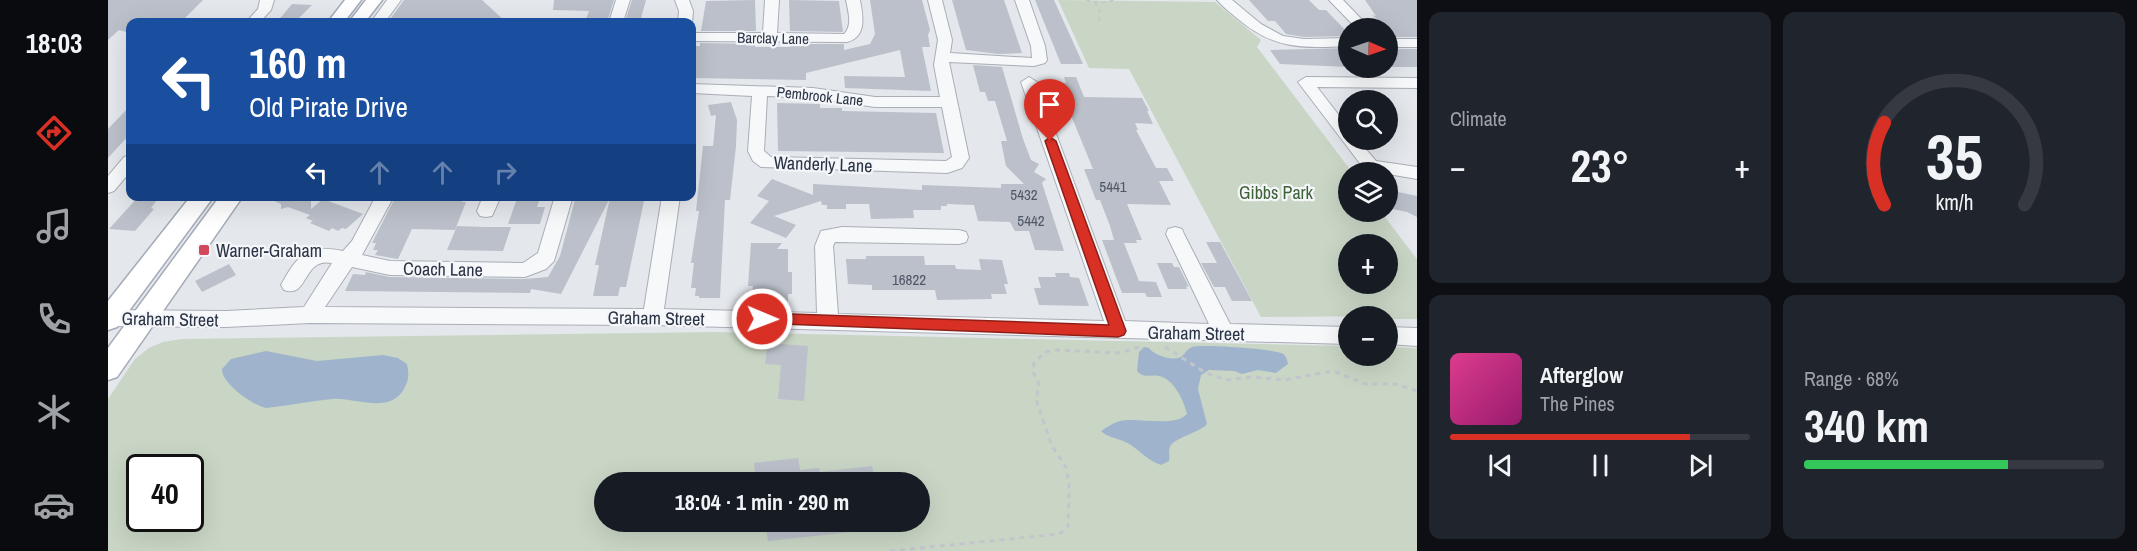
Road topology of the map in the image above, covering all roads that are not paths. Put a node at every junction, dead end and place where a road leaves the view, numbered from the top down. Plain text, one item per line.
1 (267, 0) edge
2 (353, 0) edge
3 (374, 0) edge
4 (394, 0) edge
5 (623, 0) edge
6 (682, 0) edge
7 (772, 0) edge
8 (853, 0) edge
9 (935, 0) edge
10 (1022, 0) edge
11 (1224, 0) edge
12 (1336, 0) edge
13 (256, 18) edge
14 (339, 18) edge
15 (360, 18) edge
16 (381, 18) edge
17 (617, 18) edge
18 (685, 18) edge
19 (1353, 18) edge
20 (696, 37) edge
21 (770, 38) junction
22 (1338, 42) edge
23 (1398, 43) edge
24 (1417, 43) edge
25 (944, 57) junction
26 (1029, 82) dead end
27 (1417, 83) edge
28 (696, 89) edge
29 (760, 91) junction
30 (949, 102) junction
31 (1338, 124) edge
32 (1358, 150) edge
33 (126, 166) edge
34 (1417, 173) edge
35 (108, 187) edge
36 (199, 201) edge
37 (228, 201) edge
38 (382, 201) edge
39 (563, 201) edge
40 (670, 201) edge
41 (1175, 234) dead end
42 (959, 237) dead end
43 (347, 260) junction
44 (291, 285) dead end
45 (310, 315) junction
46 (653, 317) junction
47 (109, 319) edge
48 (145, 319) junction
49 (828, 320) junction
50 (1118, 331) junction
51 (1224, 333) junction
52 (1338, 336) edge
53 (1398, 336) edge
54 (1417, 337) edge
55 (108, 369) edge

1 - 13 street
2 - 14 main road
3 - 15 main road
4 - 16 street
5 - 17 street
6 - 18 street
7 - 21 street
8 - 21 street, Barclay Lane
9 - 25 street
10 - 25 street
11 - 22 street
12 - 19 street
20 - 21 street, Barclay Lane
23 - 24 street
25 - 30 street
26 - 50 street
27 - 31 street
28 - 29 street, Pembrook Lane
29 - 30 street, Pembrook Lane
29 - 30 street, Wanderly Lane
32 - 34 street
33 - 35 street
36 - 47 main road
37 - 48 main road
38 - 43 street
39 - 43 street, Coach Lane
40 - 46 street
41 - 51 street
42 - 49 street
43 - 44 street, Coach Lane
43 - 45 street
45 - 46 street, Graham Street
45 - 48 street, Graham Street
46 - 49 street, Graham Street
47 - 48 street, Graham Street
48 - 55 main road
49 - 50 street, Graham Street
50 - 51 street, Graham Street
51 - 52 street, Graham Street
53 - 54 street

